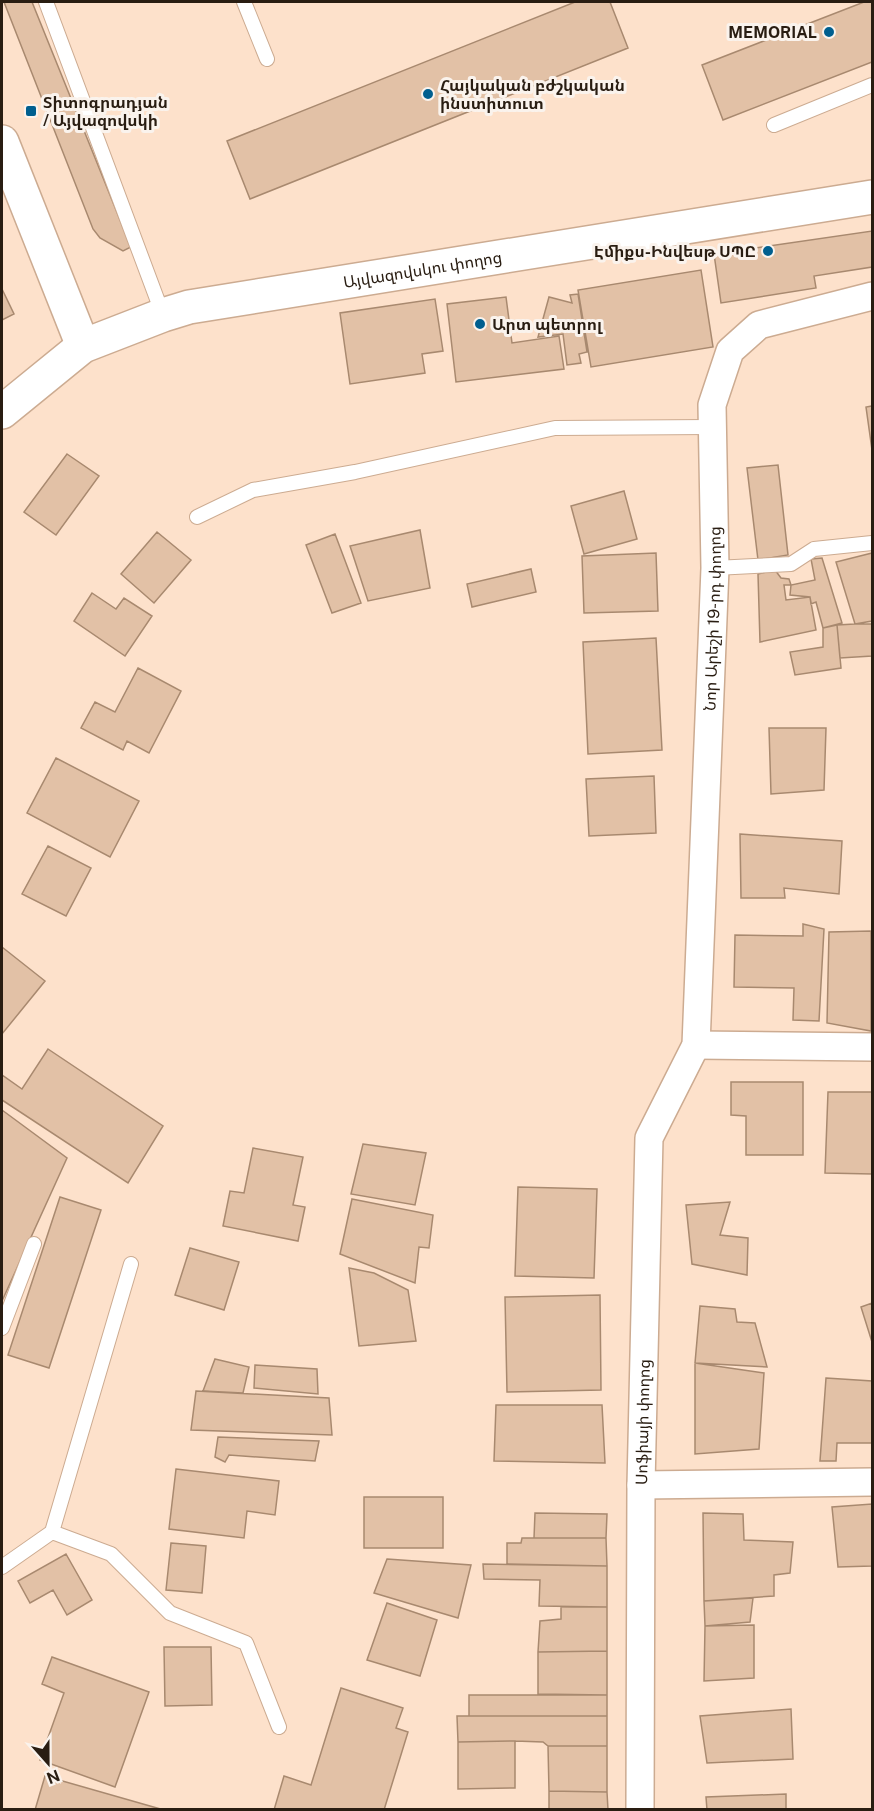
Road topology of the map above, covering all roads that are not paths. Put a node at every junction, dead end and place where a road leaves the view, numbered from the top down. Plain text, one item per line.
1 (46, 2) edge
2 (244, 2) edge
3 (267, 59) dead end
4 (873, 85) edge
5 (774, 125) dead end
6 (2, 142) edge
7 (873, 197) edge
8 (873, 296) edge
9 (163, 315) junction
10 (83, 346) junction
11 (2, 412) edge
12 (711, 427) junction
13 (196, 517) dead end
14 (873, 543) edge
15 (715, 568) junction
16 (696, 1045) junction
17 (873, 1047) edge
18 (34, 1244) dead end
19 (131, 1264) dead end
20 (2, 1328) edge
21 (873, 1482) edge
22 (641, 1485) junction
23 (52, 1532) junction
24 (2, 1567) edge
25 (279, 1727) dead end
26 (640, 1809) edge

1 - 9 lane
2 - 3 lane
4 - 5 lane
6 - 10 main road
7 - 9 main road, Այվազովսկու փողոց
8 - 12 street, Նոր Արեշի 19-րդ փողոց
9 - 10 main road, Այվազովսկու փողոց
10 - 11 main road, Այվազովսկու փողոց
12 - 13 lane
12 - 15 street, Նոր Արեշի 19-րդ փողոց
14 - 15 lane
15 - 16 street, Նոր Արեշի 19-րդ փողոց
16 - 17 street
16 - 22 street, Սոֆիայի փողոց
18 - 20 lane
19 - 23 lane
21 - 22 street
22 - 26 street, Սոֆիայի փողոց
23 - 24 lane
23 - 25 lane

